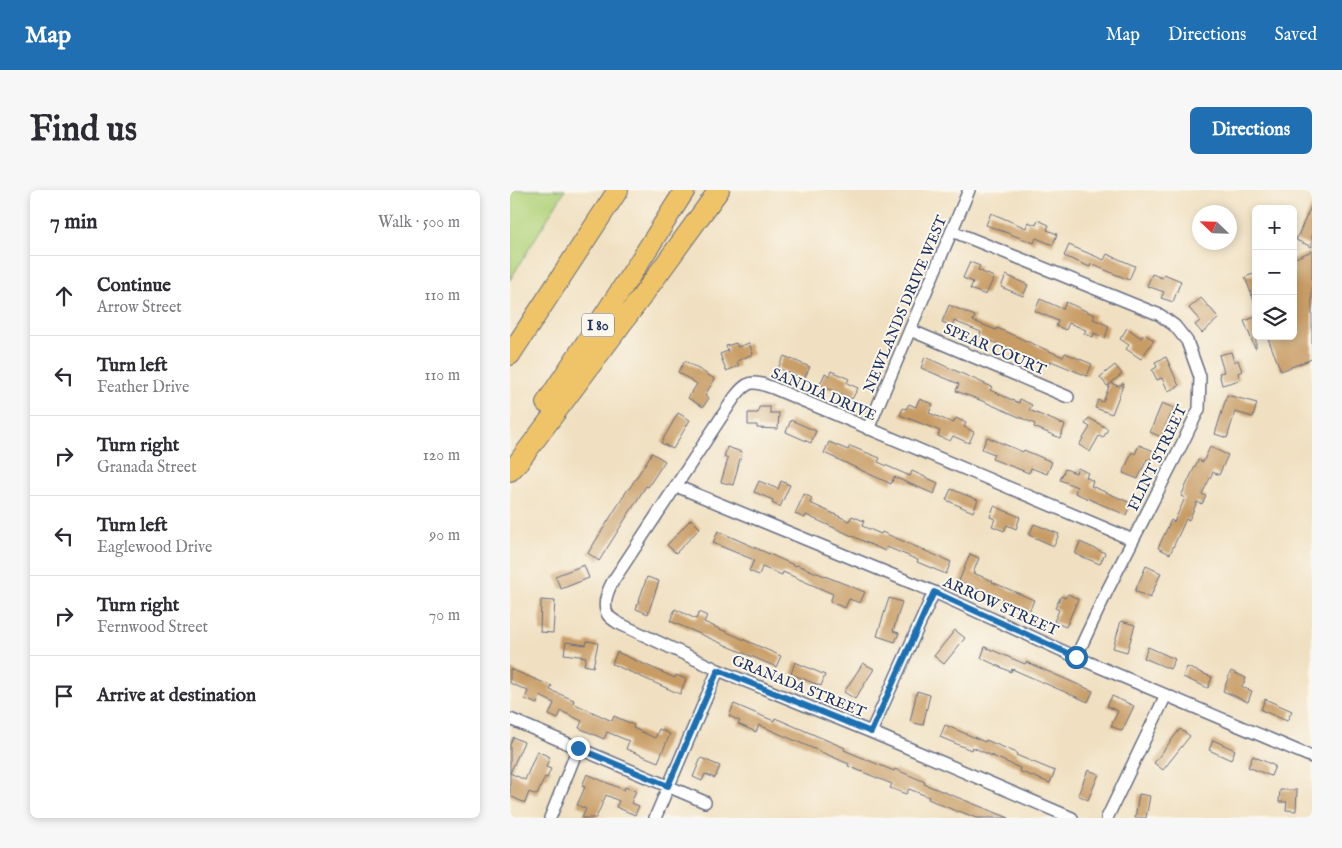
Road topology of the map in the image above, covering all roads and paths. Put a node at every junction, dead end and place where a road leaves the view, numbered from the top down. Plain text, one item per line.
1 (618, 190) edge
2 (685, 190) edge
3 (719, 190) edge
4 (969, 190) edge
5 (952, 231) junction
6 (910, 330) junction
7 (510, 356) edge
8 (1068, 397) dead end
9 (868, 429) junction
10 (510, 459) edge
11 (510, 471) edge
12 (676, 486) junction
13 (1133, 540) junction
14 (934, 592) junction
15 (606, 606) joint
16 (1076, 657) junction
17 (718, 670) junction
18 (1166, 695) junction
19 (510, 719) edge
20 (871, 732) junction
21 (578, 748) junction
22 (1312, 757) edge
23 (668, 786) junction
24 (705, 802) dead end
25 (550, 818) edge
26 (655, 818) edge
27 (1072, 818) edge
28 (1107, 818) edge

1 - 7 highway
2 - 10 highway, I 80
3 - 11 highway
4 - 5 street, NEWLANDS DRIVE WEST
5 - 6 street, NEWLANDS DRIVE WEST
5 - 13 street, FLINT STREET
6 - 8 street, SPEAR COURT
6 - 9 street, NEWLANDS DRIVE WEST
9 - 12 street, SANDIA DRIVE
9 - 13 street, SANDIA DRIVE
12 - 14 street, ARROW STREET
12 - 15 street, SANDIA DRIVE
13 - 16 street, FLINT STREET
14 - 16 street, ARROW STREET
14 - 20 street
15 - 17 street, GRANADA STREET
16 - 18 street, ARROW STREET
17 - 20 street, GRANADA STREET
17 - 23 street
18 - 22 street, ARROW STREET
18 - 28 street
19 - 21 street
20 - 27 street, GRANADA STREET
21 - 23 street
21 - 25 street
23 - 24 street
23 - 26 street

